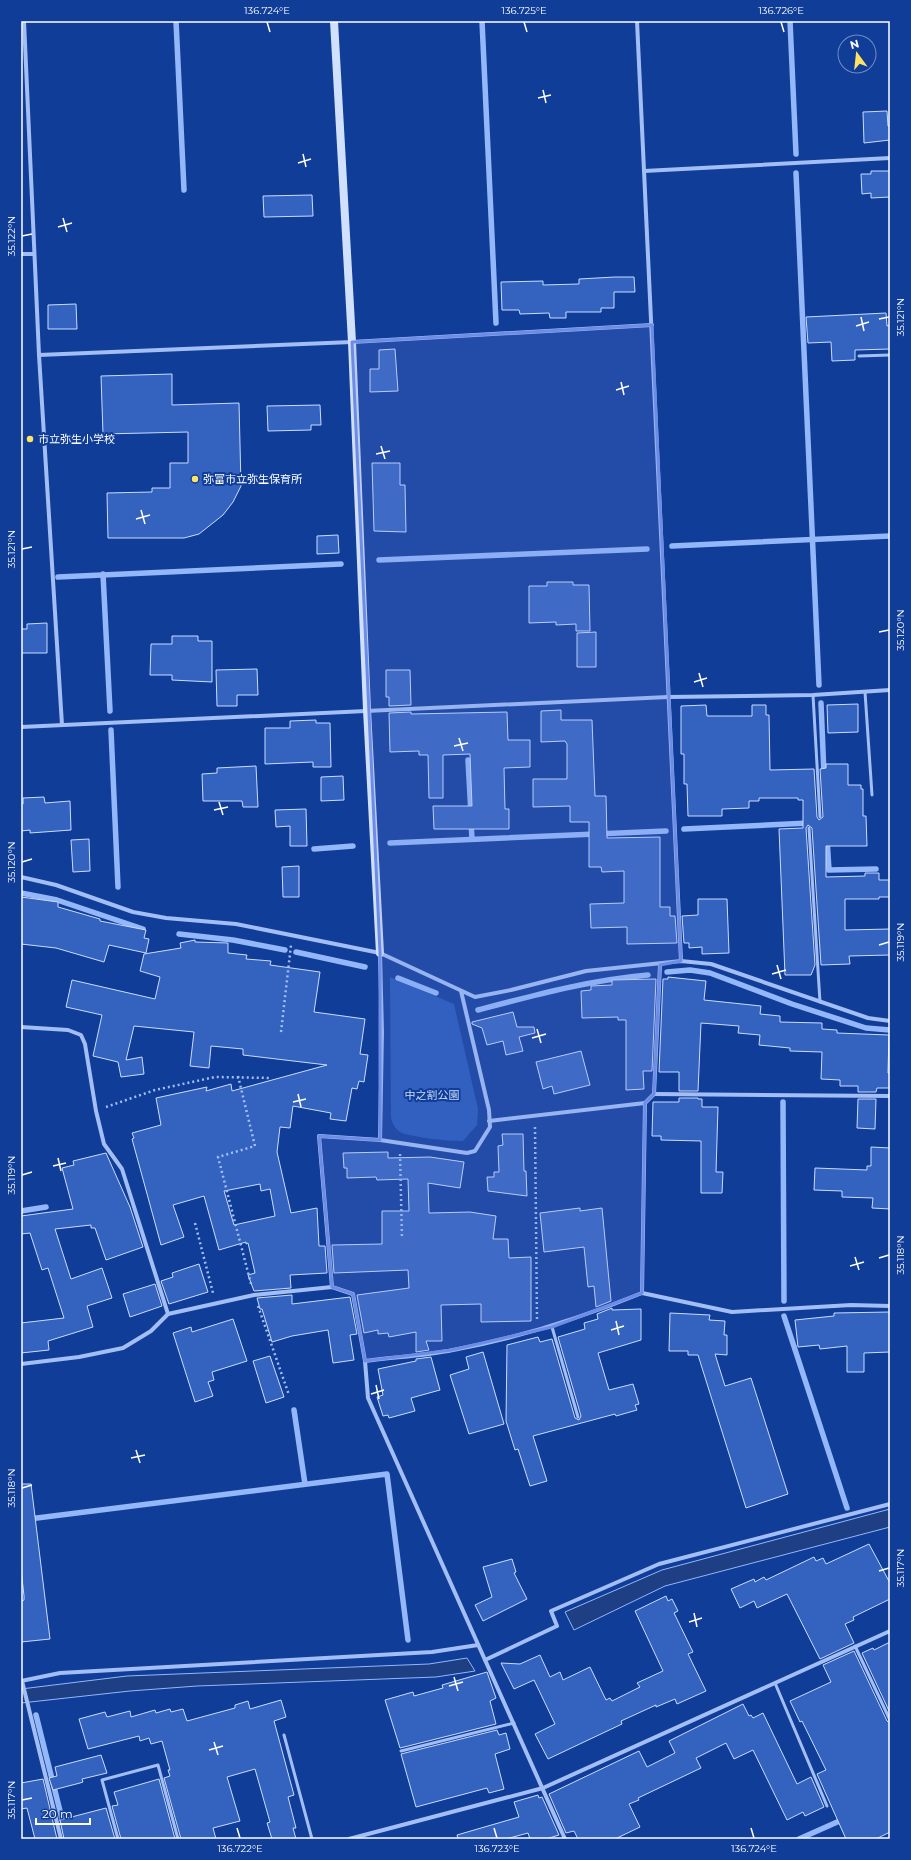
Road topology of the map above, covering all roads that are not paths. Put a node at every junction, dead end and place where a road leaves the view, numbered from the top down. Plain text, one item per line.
1 (24, 21) edge
2 (334, 21) edge
3 (637, 21) edge
4 (890, 158) edge
5 (644, 171) junction
6 (21, 254) edge
7 (34, 254) junction
8 (652, 325) junction
9 (352, 342) junction
10 (39, 355) junction
11 (890, 355) edge
12 (859, 356) dead end
13 (890, 690) edge
14 (865, 692) junction
15 (812, 695) junction
16 (668, 697) junction
17 (368, 710) junction
18 (62, 725) junction
19 (21, 726) edge
20 (872, 795) dead end
21 (820, 817) dead end
22 (809, 828) dead end
23 (21, 877) edge
24 (380, 953) junction
25 (681, 962) junction
26 (660, 965) junction
27 (461, 991) junction
28 (820, 1002) junction
29 (890, 1021) edge
30 (21, 1027) edge
31 (654, 1094) junction
32 (890, 1096) edge
33 (645, 1103) junction
34 (490, 1121) junction
35 (380, 1140) junction
36 (332, 1287) junction
37 (642, 1292) junction
38 (890, 1306) edge
39 (168, 1314) junction
40 (552, 1327) junction
41 (365, 1361) junction
42 (21, 1364) edge
43 (578, 1417) dead end
44 (890, 1504) edge
45 (890, 1630) edge
46 (478, 1646) junction
47 (855, 1646) junction
48 (485, 1660) junction
49 (21, 1681) edge
50 (775, 1683) junction
51 (890, 1720) edge
52 (514, 1723) junction
53 (284, 1735) dead end
54 (400, 1751) dead end
55 (543, 1788) junction
56 (827, 1806) dead end
57 (61, 1839) edge
58 (118, 1839) edge
59 (178, 1839) edge
60 (312, 1839) edge
61 (349, 1839) edge
62 (565, 1839) edge

1 - 7 street
2 - 9 street
3 - 5 street
4 - 5 street
5 - 8 street
6 - 7 street
7 - 10 street
8 - 9 street
8 - 16 street
9 - 10 street
9 - 17 street
10 - 18 street
11 - 12 lane
13 - 14 street
14 - 15 street
14 - 20 lane
15 - 16 street
15 - 21 lane
16 - 17 street
16 - 25 street
17 - 18 street
17 - 24 street
18 - 19 street
22 - 28 lane
23 - 24 street
24 - 27 street
24 - 35 street
25 - 26 street
25 - 28 street
26 - 27 street
26 - 31 street
27 - 34 street
28 - 29 street
30 - 39 street
31 - 32 street
31 - 33 street
33 - 34 street
33 - 37 street
34 - 35 street
35 - 36 street
36 - 39 street
36 - 41 street
37 - 38 street
37 - 40 street
39 - 42 street
40 - 41 street
40 - 43 lane
41 - 46 street
44 - 48 street
45 - 47 street
46 - 48 street
46 - 49 street
47 - 50 street
47 - 51 lane
48 - 52 street
49 - 57 street
50 - 55 street
50 - 56 lane
52 - 54 lane
52 - 55 street
53 - 60 lane
55 - 61 street
55 - 62 street
58 - 59 lane

